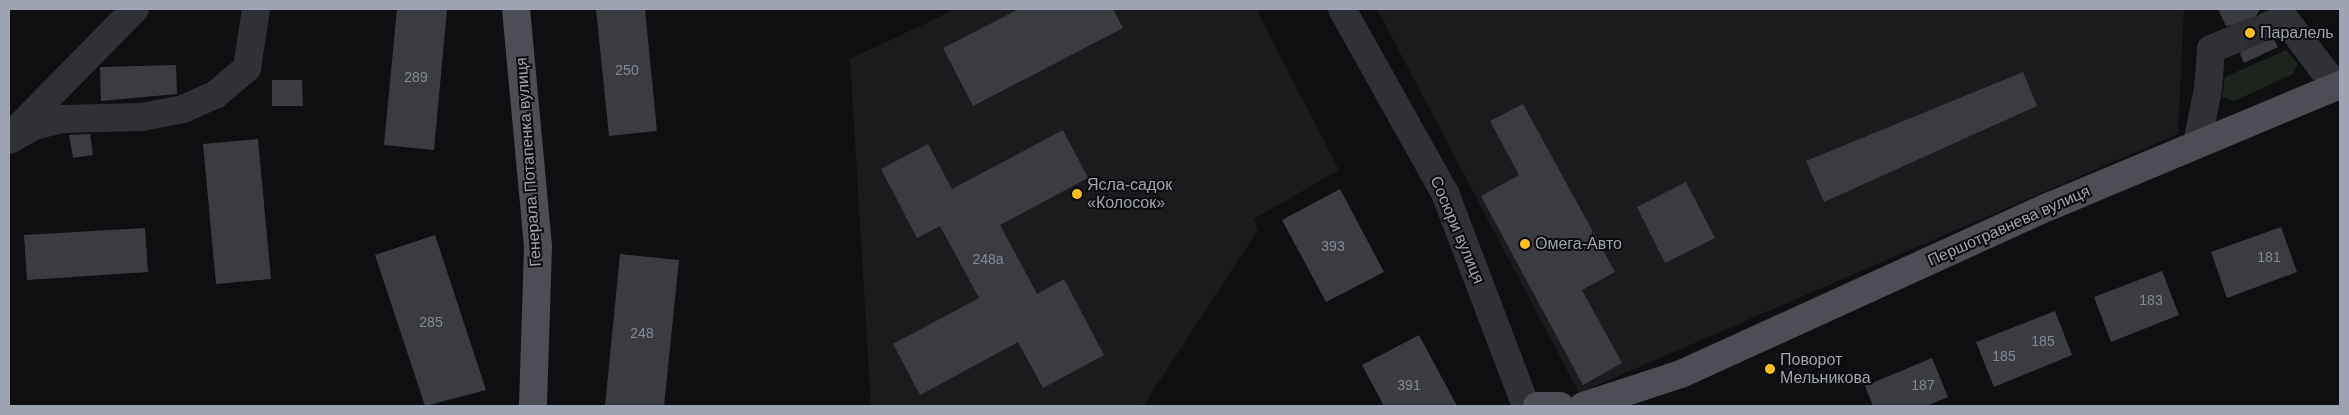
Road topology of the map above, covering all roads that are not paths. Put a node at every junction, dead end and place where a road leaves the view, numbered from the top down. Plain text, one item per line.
1 (135, 9) edge
2 (256, 9) edge
3 (516, 9) edge
4 (1342, 9) edge
5 (2268, 26) tunnel mouth
6 (2233, 40) tunnel mouth
7 (2338, 86) edge
8 (9, 138) edge
9 (2196, 144) junction
10 (1681, 374) junction
11 (533, 406) edge
12 (1526, 406) edge
13 (1537, 406) edge
14 (1560, 406) edge
15 (1583, 406) edge
16 (1647, 406) edge

1 - 8 street
2 - 8 street
3 - 11 main road, Генерала Потапенка вулиця
4 - 12 street, Сосюри вулиця
5 - 7 street
6 - 9 street
7 - 9 main road, Першотравнева вулиця
9 - 10 main road, Першотравнева вулиця
10 - 15 main road, Першотравнева вулиця
10 - 16 main road, Першотравнева вулиця
13 - 14 main road

